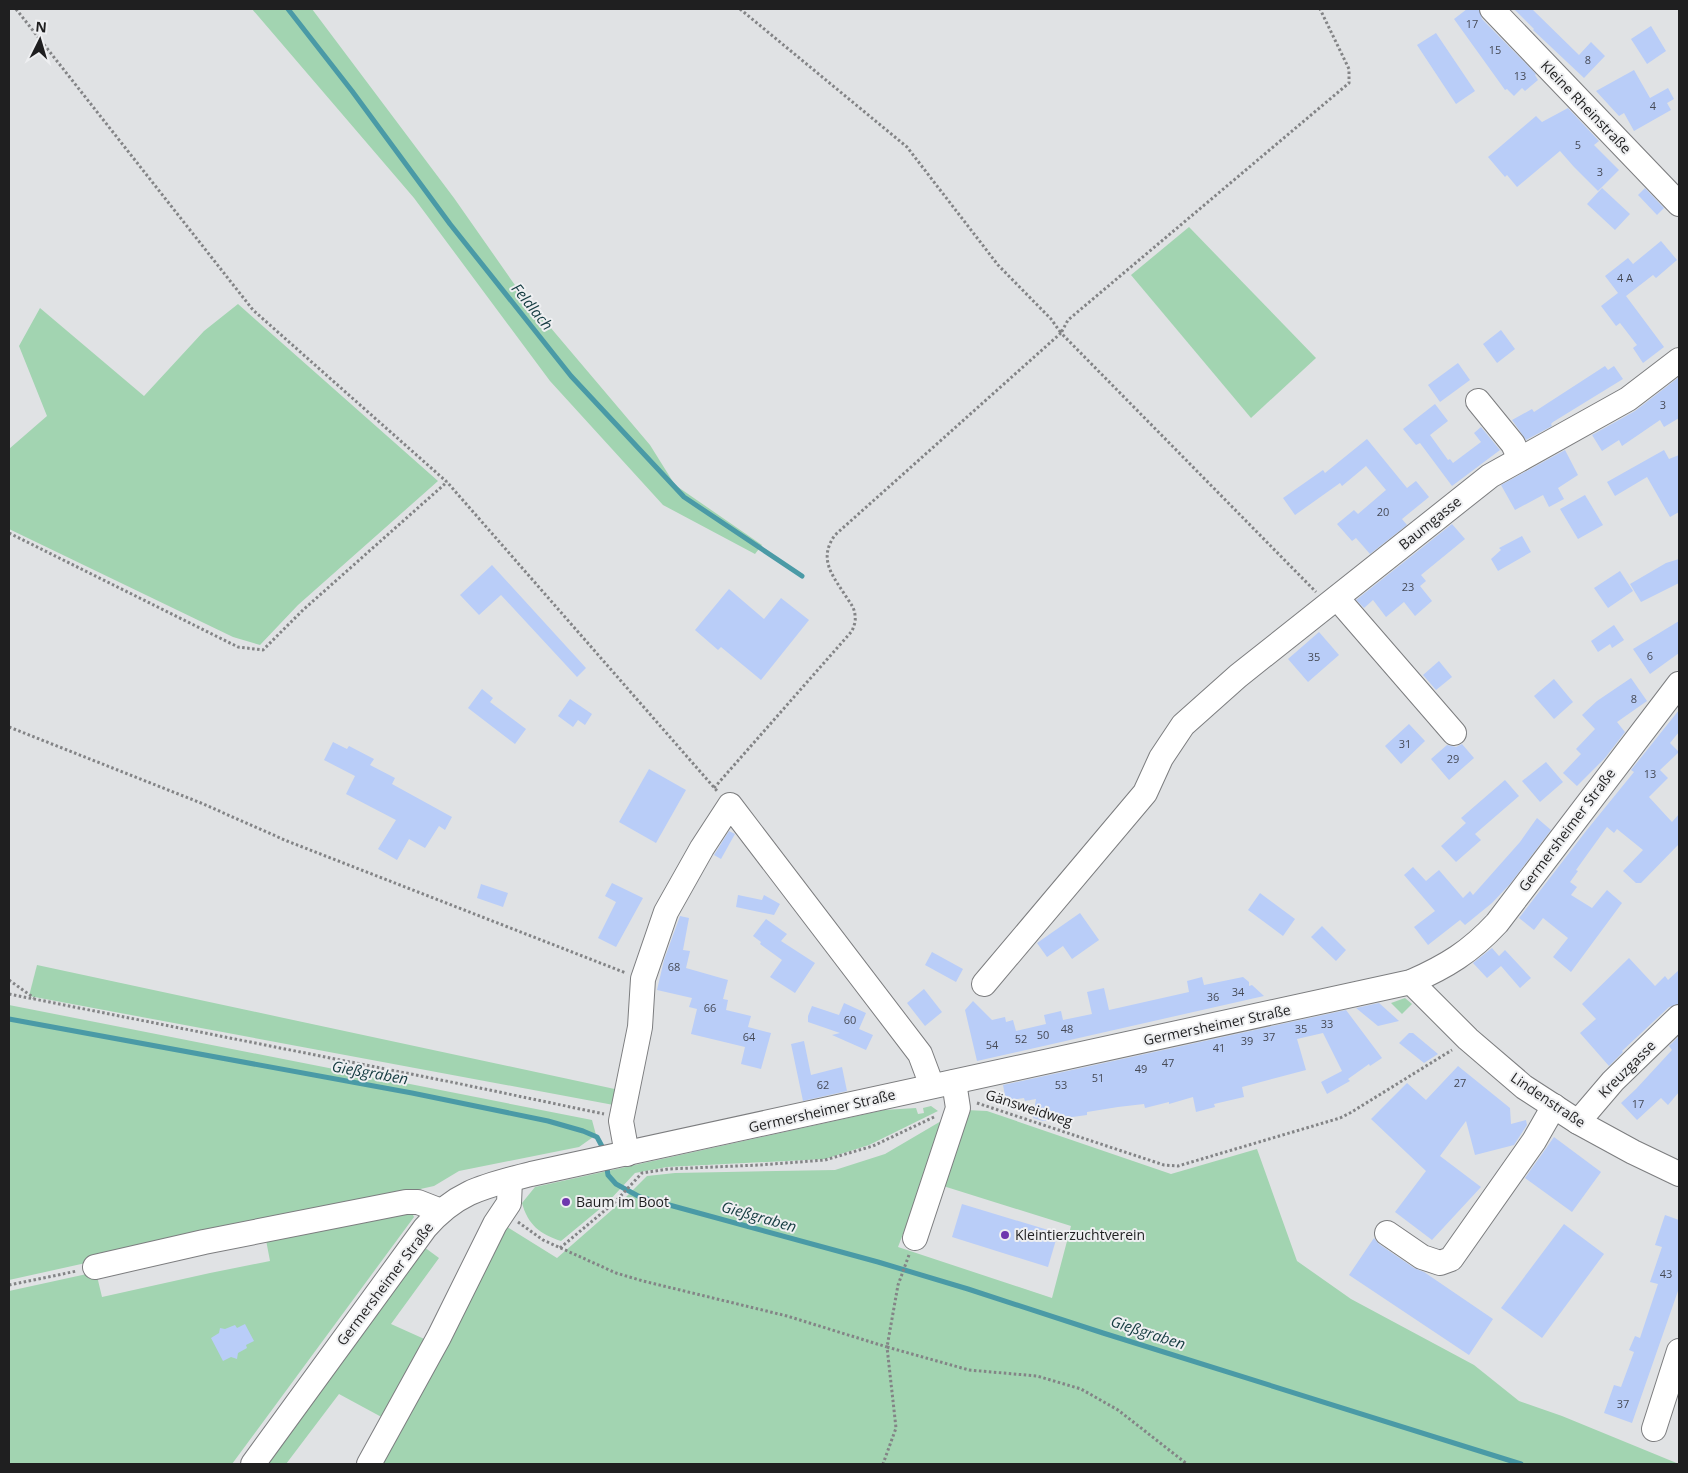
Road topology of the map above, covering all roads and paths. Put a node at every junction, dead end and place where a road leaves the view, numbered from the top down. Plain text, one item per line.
1 (16, 9) edge
2 (740, 9) edge
3 (1320, 9) edge
4 (1492, 9) edge
5 (1679, 204) edge
6 (1061, 333) junction
7 (1679, 360) edge
8 (1478, 401) dead end
9 (1520, 459) junction
10 (447, 482) junction
11 (9, 533) edge
12 (1332, 601) junction
13 (1679, 684) edge
14 (9, 727) edge
15 (1454, 733) dead end
16 (714, 788) junction
17 (730, 805) junction
18 (643, 979) junction
19 (9, 980) edge
20 (1411, 982) junction
21 (984, 984) dead end
22 (9, 994) edge
23 (36, 1000) junction
24 (1679, 1017) edge
25 (1468, 1039) junction
26 (943, 1084) junction
27 (1554, 1106) junction
28 (958, 1108) junction
29 (621, 1121) junction
30 (1578, 1122) junction
31 (623, 1155) junction
32 (1679, 1174) edge
33 (510, 1180) junction
34 (505, 1209) junction
35 (441, 1211) junction
36 (1387, 1233) dead end
37 (915, 1238) dead end
38 (560, 1248) junction
39 (907, 1261) dead end
40 (95, 1267) joint
41 (9, 1285) edge
42 (887, 1347) junction
43 (1678, 1357) edge
44 (1654, 1428) dead end
45 (254, 1464) edge
46 (369, 1464) edge
47 (882, 1464) edge
48 (1187, 1464) edge

1 - 10 path
2 - 6 path
3 - 6 path
4 - 5 street, Kleine Rheinstraße
6 - 12 path
6 - 16 path
7 - 9 street, Baumgasse
8 - 9 street
9 - 12 street, Baumgasse
10 - 11 path
10 - 16 path
12 - 15 street
12 - 21 street, Baumgasse
13 - 20 street, Germersheimer Straße
14 - 18 path
16 - 17 path
17 - 18 street
17 - 26 street
18 - 29 street
19 - 23 path
20 - 25 street, Lindenstraße
20 - 26 street, Germersheimer Straße
22 - 23 path
23 - 29 path
24 - 30 street, Kreuzgasse
25 - 27 street, Lindenstraße
25 - 28 path, Gänsweidweg
26 - 28 street
26 - 31 street, Germersheimer Straße
27 - 30 street, Lindenstraße
27 - 36 street
28 - 37 street
28 - 38 path, Gänsweidweg
29 - 31 street
30 - 32 street, Lindenstraße
31 - 33 street, Germersheimer Straße
33 - 34 street
33 - 35 street, Germersheimer Straße
34 - 38 path
34 - 46 street
35 - 40 street
35 - 45 street, Germersheimer Straße
38 - 42 path
39 - 42 path
40 - 41 path
42 - 47 path
42 - 48 path
43 - 44 street

